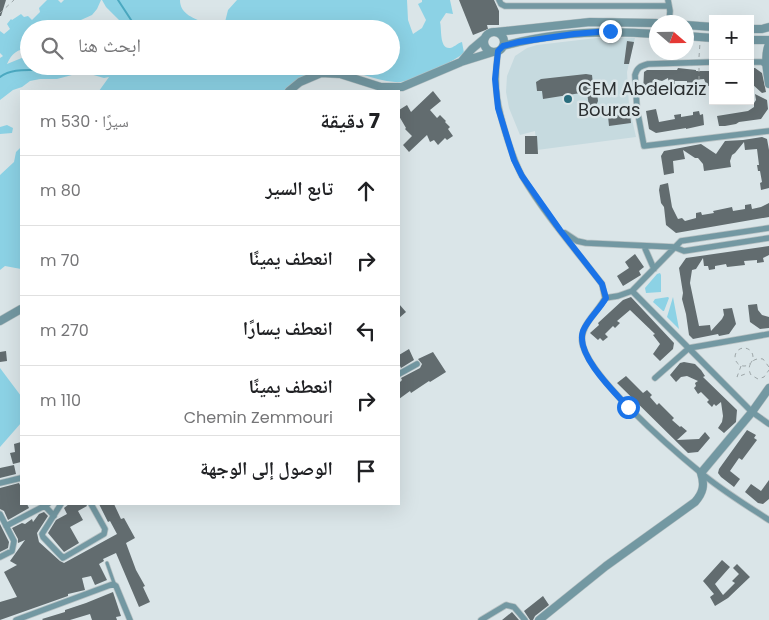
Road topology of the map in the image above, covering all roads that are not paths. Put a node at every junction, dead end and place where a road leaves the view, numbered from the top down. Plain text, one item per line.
1 (498, 0) edge
2 (668, 3) edge
3 (649, 23) edge
4 (694, 26) edge
5 (709, 27) edge
6 (769, 28) edge
7 (754, 29) edge
8 (496, 32) junction
9 (649, 34) edge
10 (694, 37) edge
11 (485, 38) junction
12 (709, 38) edge
13 (754, 40) edge
14 (769, 41) edge
15 (498, 50) junction
16 (461, 62) junction
17 (709, 62) edge
18 (754, 62) edge
19 (766, 65) junction
20 (317, 75) edge
21 (343, 75) edge
22 (769, 84) edge
23 (291, 90) edge
24 (769, 131) edge
25 (769, 228) edge
26 (560, 230) junction
27 (769, 238) edge
28 (644, 246) junction
29 (674, 247) junction
30 (654, 269) junction
31 (632, 291) junction
32 (606, 298) junction
33 (20, 310) edge
34 (0, 321) edge
35 (769, 334) edge
36 (689, 348) junction
37 (417, 364) dead end
38 (400, 373) edge
39 (655, 378) dead end
40 (769, 388) edge
41 (752, 412) junction
42 (769, 424) edge
43 (701, 473) junction
44 (20, 478) edge
45 (0, 484) edge
46 (46, 505) edge
47 (60, 505) edge
48 (92, 505) edge
49 (0, 514) edge
50 (54, 516) junction
51 (768, 518) edge
52 (6, 526) junction
53 (0, 557) edge
54 (107, 563) dead end
55 (115, 584) junction
56 (16, 620) edge
57 (130, 620) edge
58 (137, 620) edge
59 (481, 620) edge
60 (525, 620) edge
61 (539, 620) edge

1 - 2 street
3 - 8 street
4 - 5 street
6 - 7 street
6 - 14 street
8 - 11 street
8 - 15 street
9 - 15 street
10 - 12 street
11 - 15 street
11 - 16 street
13 - 14 street
14 - 19 street
15 - 16 street
15 - 26 street
16 - 21 street
17 - 24 street
18 - 19 street
19 - 22 street
20 - 23 street
25 - 29 street
26 - 28 street
26 - 32 street
27 - 29 street
28 - 29 street
28 - 30 street
29 - 30 street
30 - 31 street
31 - 32 street
31 - 36 street
32 - 43 street
33 - 34 street
35 - 36 street
36 - 39 street
36 - 41 street
37 - 38 street
40 - 41 street
41 - 42 street
41 - 43 street
43 - 51 street
43 - 61 street
44 - 45 street
46 - 50 street
46 - 52 street
47 - 50 street
48 - 50 street
49 - 52 street
52 - 53 street
54 - 55 lane
55 - 56 street
55 - 57 street
57 - 58 street
59 - 60 street

